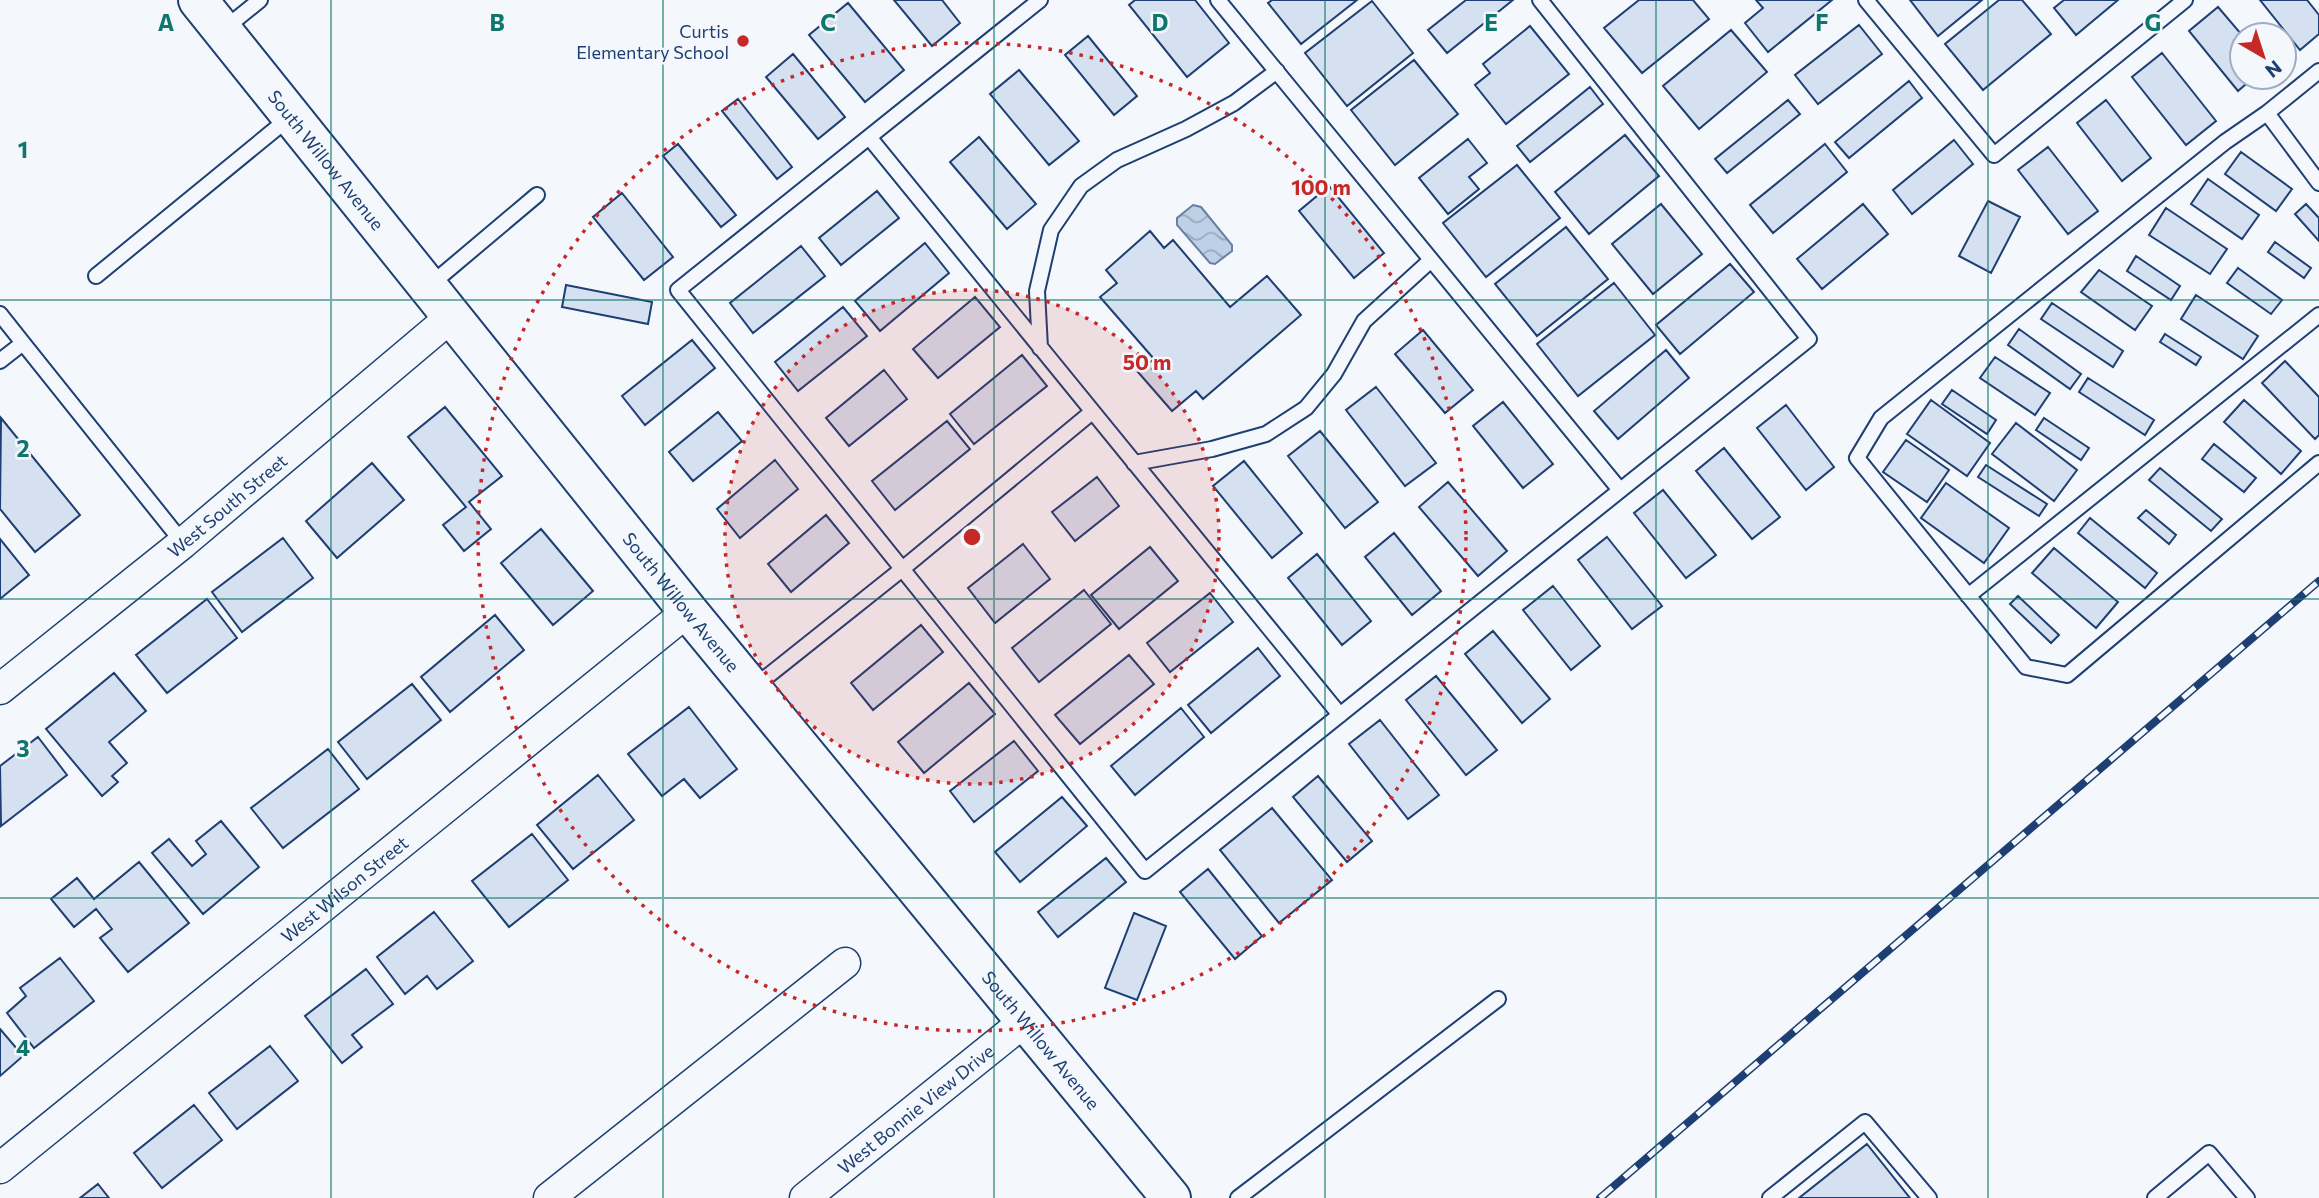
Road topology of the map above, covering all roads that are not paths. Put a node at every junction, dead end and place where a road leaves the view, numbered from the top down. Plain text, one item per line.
1 (198, 0) edge
2 (260, 0) edge
3 (1040, 0) edge
4 (1218, 0) edge
5 (1541, 0) edge
6 (1866, 0) edge
7 (2185, 0) edge
8 (222, 30) junction
9 (1277, 71) junction
10 (2319, 71) edge
11 (2267, 113) junction
12 (290, 118) junction
13 (869, 137) junction
14 (2319, 183) edge
15 (537, 195) dead end
16 (1431, 260) junction
17 (96, 276) dead end
18 (428, 286) junction
19 (0, 314) edge
20 (2319, 315) edge
21 (452, 317) junction
22 (23, 343) junction
23 (1040, 348) junction
24 (0, 361) edge
25 (1092, 412) junction
26 (1134, 463) junction
27 (2319, 463) edge
28 (1620, 490) junction
29 (183, 543) junction
30 (901, 570) junction
31 (1968, 596) junction
32 (688, 611) junction
33 (752, 688) junction
34 (0, 690) edge
35 (1340, 715) junction
36 (845, 963) dead end
37 (1498, 999) dead end
38 (1025, 1021) junction
39 (0, 1168) edge
40 (549, 1198) edge
41 (805, 1198) edge
42 (1171, 1198) edge
43 (1238, 1198) edge
44 (1770, 1198) edge
45 (1929, 1198) edge
46 (2155, 1198) edge
47 (2247, 1198) edge

1 - 8 street, South Willow Avenue
2 - 8 lane
3 - 13 lane
4 - 9 lane
5 - 28 lane
6 - 7 lane
8 - 12 street, South Willow Avenue
9 - 16 lane
9 - 23 lane
10 - 11 lane
11 - 14 lane
11 - 31 lane
12 - 17 lane
12 - 18 street, South Willow Avenue
13 - 23 lane
13 - 30 lane
15 - 18 lane
16 - 26 lane
16 - 28 lane
18 - 21 street, South Willow Avenue
19 - 22 lane
20 - 31 lane
21 - 29 street, West South Street
21 - 32 street, South Willow Avenue
22 - 24 lane
22 - 29 lane
23 - 25 lane
25 - 26 lane
25 - 30 lane
26 - 35 lane
27 - 31 lane
28 - 35 lane
29 - 34 street, West South Street
30 - 33 lane
30 - 35 lane
32 - 33 street, South Willow Avenue
32 - 39 street, West Wilson Street
33 - 38 street, South Willow Avenue
36 - 40 street
37 - 43 lane
38 - 41 street, West Bonnie View Drive
38 - 42 street, South Willow Avenue
44 - 45 lane
46 - 47 lane

